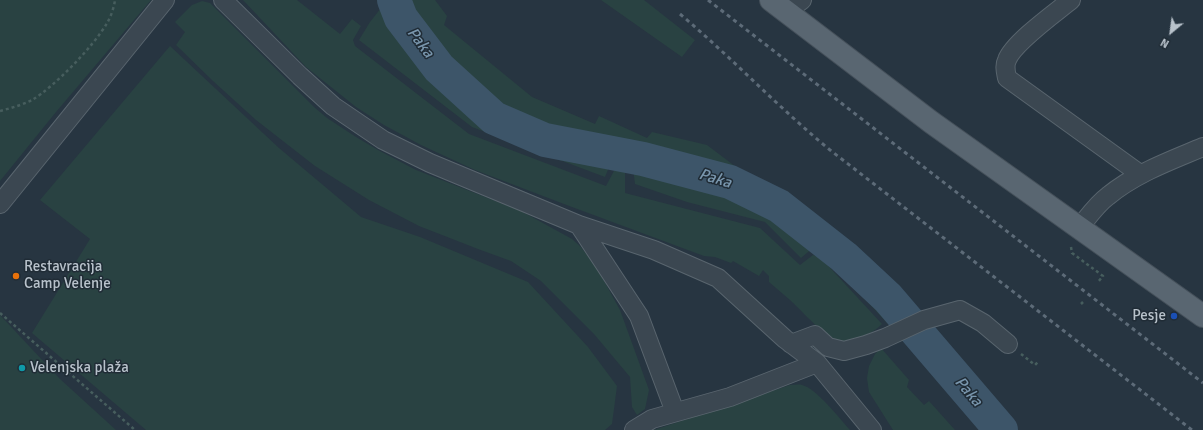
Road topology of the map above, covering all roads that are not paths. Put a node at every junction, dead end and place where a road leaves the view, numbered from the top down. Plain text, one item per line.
1 (165, 0) edge
2 (223, 0) edge
3 (1071, 0) edge
4 (786, 4) edge
5 (1203, 147) edge
6 (1140, 174) junction
7 (0, 204) edge
8 (579, 225) junction
9 (1079, 228) junction
10 (1203, 316) edge
11 (791, 344) junction
12 (1008, 344) dead end
13 (817, 364) junction
14 (675, 412) junction
15 (634, 430) edge
16 (872, 430) edge

1 - 7 street
2 - 8 street
3 - 6 street
4 - 9 main road
5 - 6 street
6 - 9 street
8 - 11 street
8 - 14 street
9 - 10 main road
11 - 12 street
11 - 13 street
13 - 14 street
13 - 16 street
14 - 15 street

